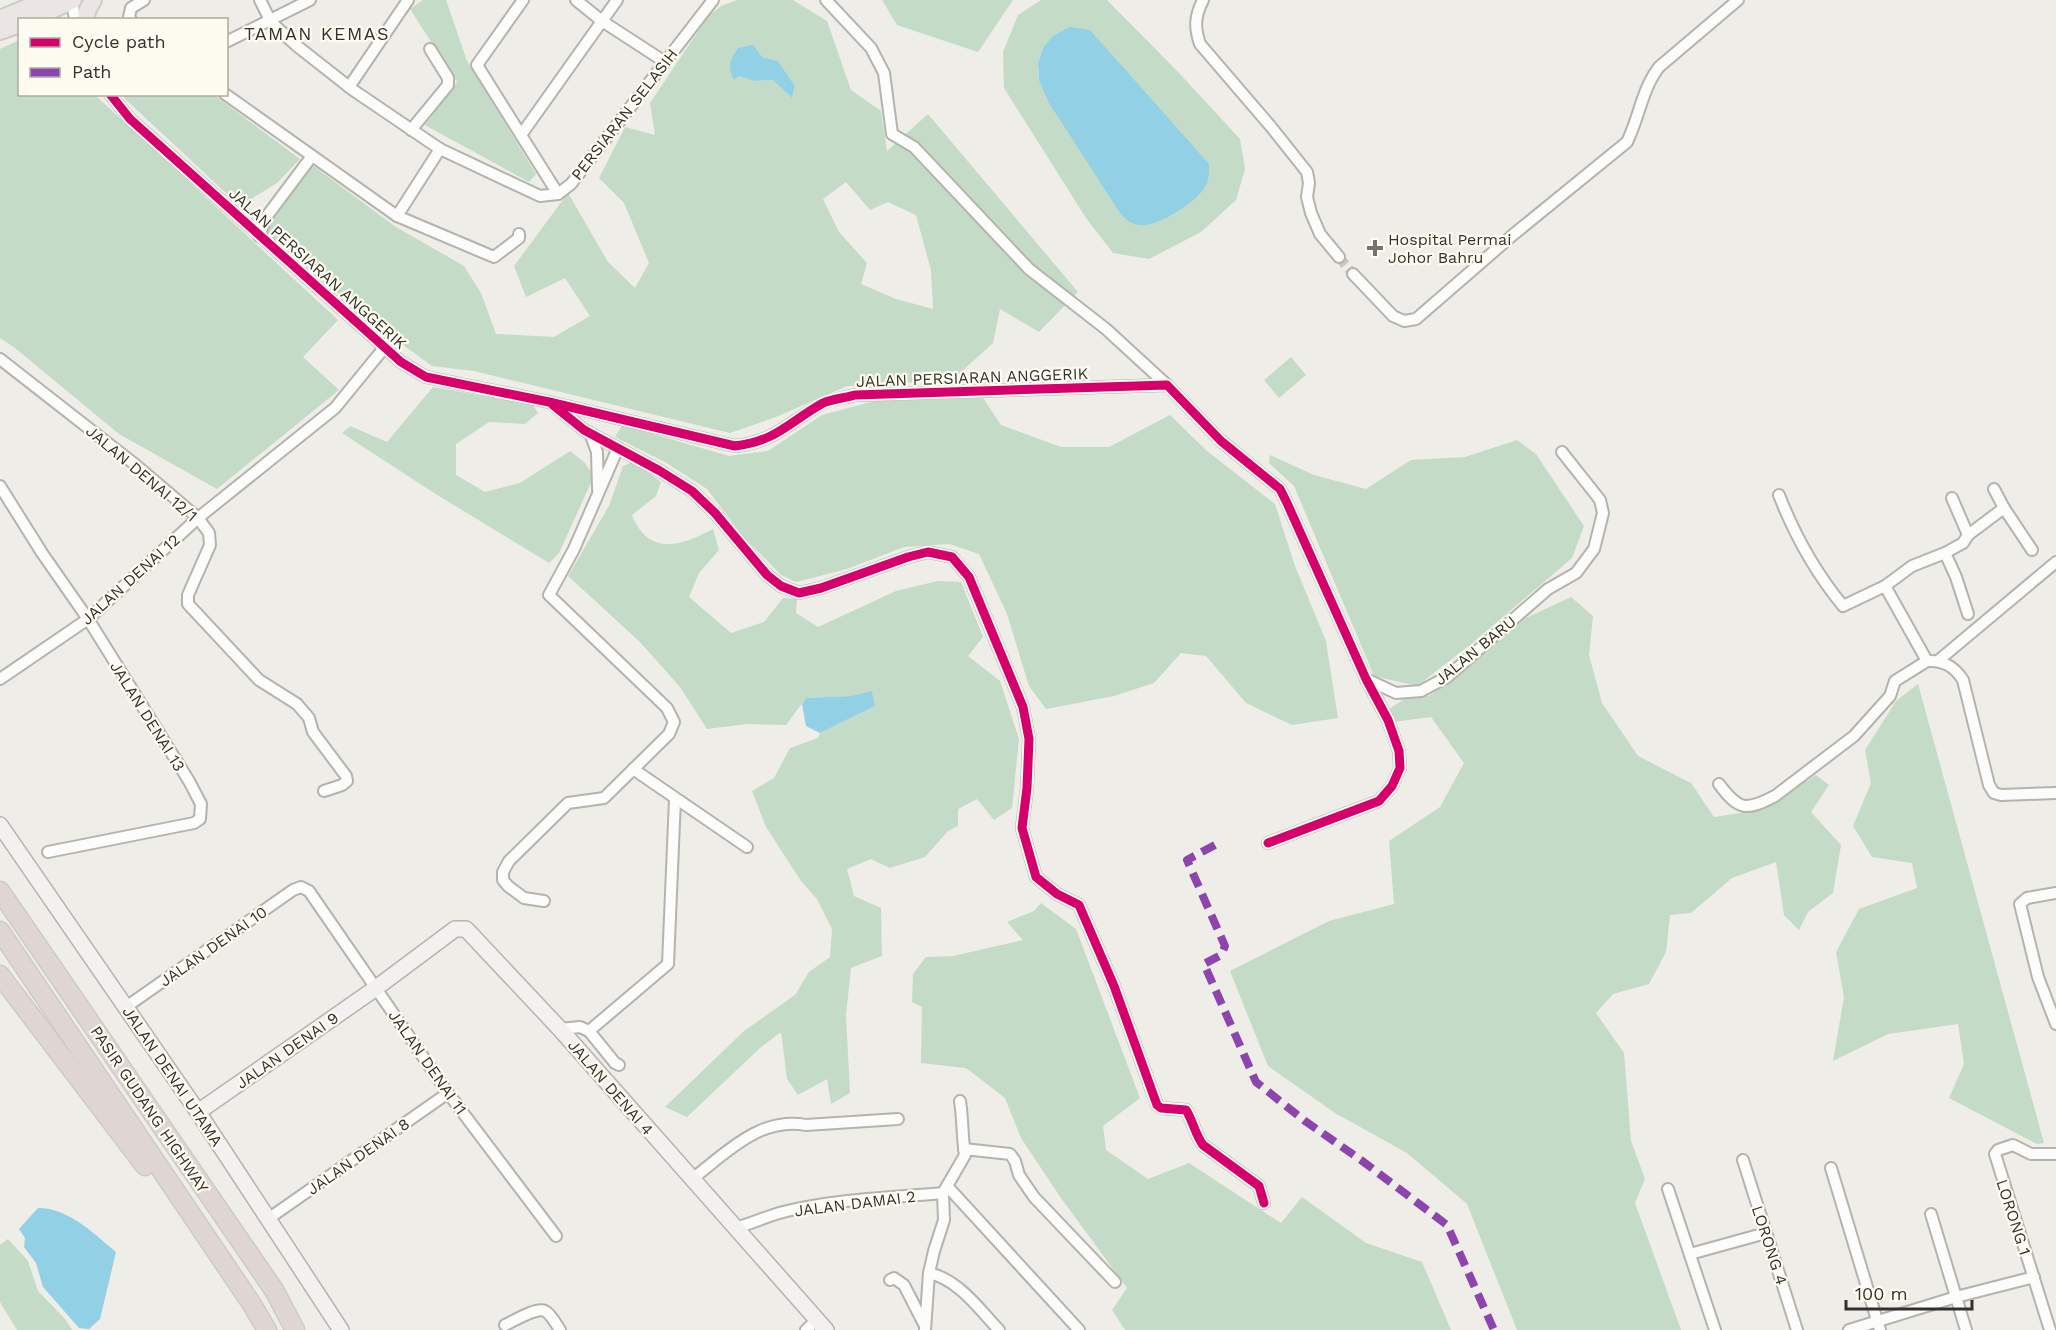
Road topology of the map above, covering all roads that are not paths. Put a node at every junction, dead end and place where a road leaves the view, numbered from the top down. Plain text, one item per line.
1 (29, 0) edge
2 (45, 0) edge
3 (93, 0) edge
4 (144, 0) edge
5 (260, 0) edge
6 (310, 0) edge
7 (408, 0) edge
8 (523, 0) edge
9 (576, 0) edge
10 (617, 0) edge
11 (713, 0) edge
12 (826, 0) edge
13 (1203, 0) edge
14 (1738, 0) edge
15 (68, 1) edge
16 (19, 18) edge
17 (21, 18) edge
18 (25, 18) edge
19 (74, 18) edge
20 (86, 18) edge
21 (130, 18) edge
22 (17, 21) edge
23 (271, 21) junction
24 (602, 21) junction
25 (0, 31) edge
26 (228, 41) edge
27 (430, 50) dead end
28 (665, 62) junction
29 (349, 87) junction
30 (112, 96) edge
31 (228, 96) edge
32 (411, 130) junction
33 (521, 135) junction
34 (440, 148) junction
35 (312, 156) junction
36 (558, 194) junction
37 (398, 216) junction
38 (519, 234) dead end
39 (259, 236) junction
40 (1339, 257) tunnel mouth
41 (1353, 274) tunnel mouth
42 (384, 348) junction
43 (0, 359) edge
44 (1167, 385) junction
45 (549, 402) junction
46 (590, 433) junction
47 (618, 448) junction
48 (1562, 452) dead end
49 (0, 486) edge
50 (1994, 489) dead end
51 (597, 495) junction
52 (1779, 495) dead end
53 (1952, 498) dead end
54 (2004, 508) junction
55 (198, 518) junction
56 (1968, 535) junction
57 (2032, 550) dead end
58 (1945, 552) junction
59 (2056, 562) edge
60 (1885, 586) junction
61 (1968, 614) dead end
62 (88, 619) junction
63 (1940, 660) junction
64 (1927, 661) junction
65 (0, 679) edge
66 (1366, 679) junction
67 (633, 770) junction
68 (1719, 784) dead end
69 (324, 792) dead end
70 (2056, 793) edge
71 (675, 799) junction
72 (0, 825) edge
73 (1268, 843) dead end
74 (747, 847) dead end
75 (48, 852) dead end
76 (301, 887) joint
77 (0, 891) edge
78 (2056, 892) edge
79 (544, 901) dead end
80 (0, 931) edge
81 (0, 975) edge
82 (376, 987) junction
83 (126, 1007) junction
84 (2056, 1024) edge
85 (560, 1029) junction
86 (589, 1031) junction
87 (619, 1065) dead end
88 (448, 1093) junction
89 (960, 1101) dead end
90 (198, 1112) junction
91 (898, 1119) dead end
92 (964, 1149) junction
93 (2056, 1154) edge
94 (1743, 1160) dead end
95 (1831, 1168) dead end
96 (692, 1179) junction
97 (1668, 1189) dead end
98 (945, 1190) junction
99 (1264, 1203) dead end
100 (1931, 1214) dead end
101 (268, 1219) junction
102 (735, 1228) junction
103 (1766, 1233) junction
104 (556, 1236) dead end
105 (1690, 1254) junction
106 (929, 1273) junction
107 (2034, 1277) junction
108 (890, 1280) dead end
109 (1115, 1282) dead end
110 (1956, 1297) junction
111 (251, 1303) junction
112 (505, 1325) dead end
113 (1879, 1325) edge
114 (816, 1327) edge
115 (925, 1328) edge
116 (267, 1330) edge
117 (296, 1330) edge
118 (341, 1330) edge
119 (560, 1330) edge
120 (999, 1330) edge
121 (1079, 1330) edge
122 (1715, 1330) edge
123 (1797, 1330) edge
124 (1849, 1330) edge
125 (1966, 1330) edge
126 (2050, 1330) edge

1 - 16 main road
2 - 17 main road
3 - 20 main road
4 - 21 street
5 - 23 street, PERSIARAN SELASIH
6 - 23 street
7 - 29 street
8 - 33 street
9 - 24 street
10 - 24 street
11 - 28 street, PERSIARAN SELASIH
12 - 44 street
13 - 40 street
14 - 41 street
15 - 18 main road
15 - 19 street
22 - 25 main road
23 - 26 street
23 - 29 street, PERSIARAN SELASIH
24 - 28 street
24 - 33 street
27 - 32 street
28 - 36 street, PERSIARAN SELASIH
29 - 32 street, PERSIARAN SELASIH
30 - 39 street, JALAN PERSIARAN ANGGERIK
31 - 35 street
32 - 34 street, PERSIARAN SELASIH
33 - 36 street
34 - 36 street, PERSIARAN SELASIH
34 - 37 street
35 - 37 street
35 - 39 street
37 - 38 street
39 - 42 street, JALAN PERSIARAN ANGGERIK
42 - 45 street, JALAN PERSIARAN ANGGERIK
42 - 55 street, JALAN DENAI 12
43 - 55 street, JALAN DENAI 12/1
44 - 45 street, JALAN PERSIARAN ANGGERIK
44 - 66 street
45 - 46 street
46 - 47 street
46 - 51 street
47 - 51 street
47 - 99 street
48 - 66 street, JALAN BARU
49 - 62 street, JALAN DENAI 13
50 - 54 street
51 - 67 street
52 - 60 street
53 - 56 street
54 - 56 street
54 - 57 street
55 - 62 street, JALAN DENAI 12
55 - 69 street, JALAN DENAI 12/1
56 - 58 street
58 - 60 street
58 - 61 street
59 - 63 street
60 - 64 street
62 - 65 street, JALAN DENAI 12
62 - 75 street, JALAN DENAI 13
63 - 64 street
63 - 70 street
64 - 68 street
66 - 73 street
67 - 71 street
67 - 79 street
71 - 74 street
71 - 86 street
72 - 83 street, JALAN DENAI UTAMA
76 - 82 street, JALAN DENAI 11
76 - 83 street, JALAN DENAI 10
77 - 117 highway, PASIR GUDANG HIGHWAY
78 - 84 street
80 - 111 highway, PASIR GUDANG HIGHWAY
81 - 111 highway
82 - 85 street, JALAN DENAI 4
82 - 88 street, JALAN DENAI 11
82 - 90 street, JALAN DENAI 9
83 - 90 street, JALAN DENAI UTAMA
85 - 86 street
85 - 96 street, JALAN DENAI 4
86 - 87 street
88 - 101 street, JALAN DENAI 8
88 - 104 street, JALAN DENAI 11
89 - 92 street
90 - 101 street, JALAN DENAI UTAMA
91 - 96 street
92 - 98 street
92 - 109 street
93 - 107 street, LORONG 1
94 - 103 street, LORONG 4
95 - 113 street
96 - 102 street, JALAN DENAI 4
97 - 105 street
98 - 102 street, JALAN DAMAI 2
98 - 106 street
98 - 121 street
100 - 110 street
101 - 118 street, JALAN DENAI UTAMA
102 - 114 street, JALAN DENAI 4
103 - 105 street
103 - 123 street, LORONG 4
105 - 122 street
106 - 115 street
106 - 120 street
107 - 110 street, LORONG 1
107 - 126 street, LORONG 1
108 - 115 street
110 - 113 street, LORONG 1
110 - 125 street
111 - 116 highway, PASIR GUDANG HIGHWAY
112 - 119 street
113 - 124 street, LORONG 1

